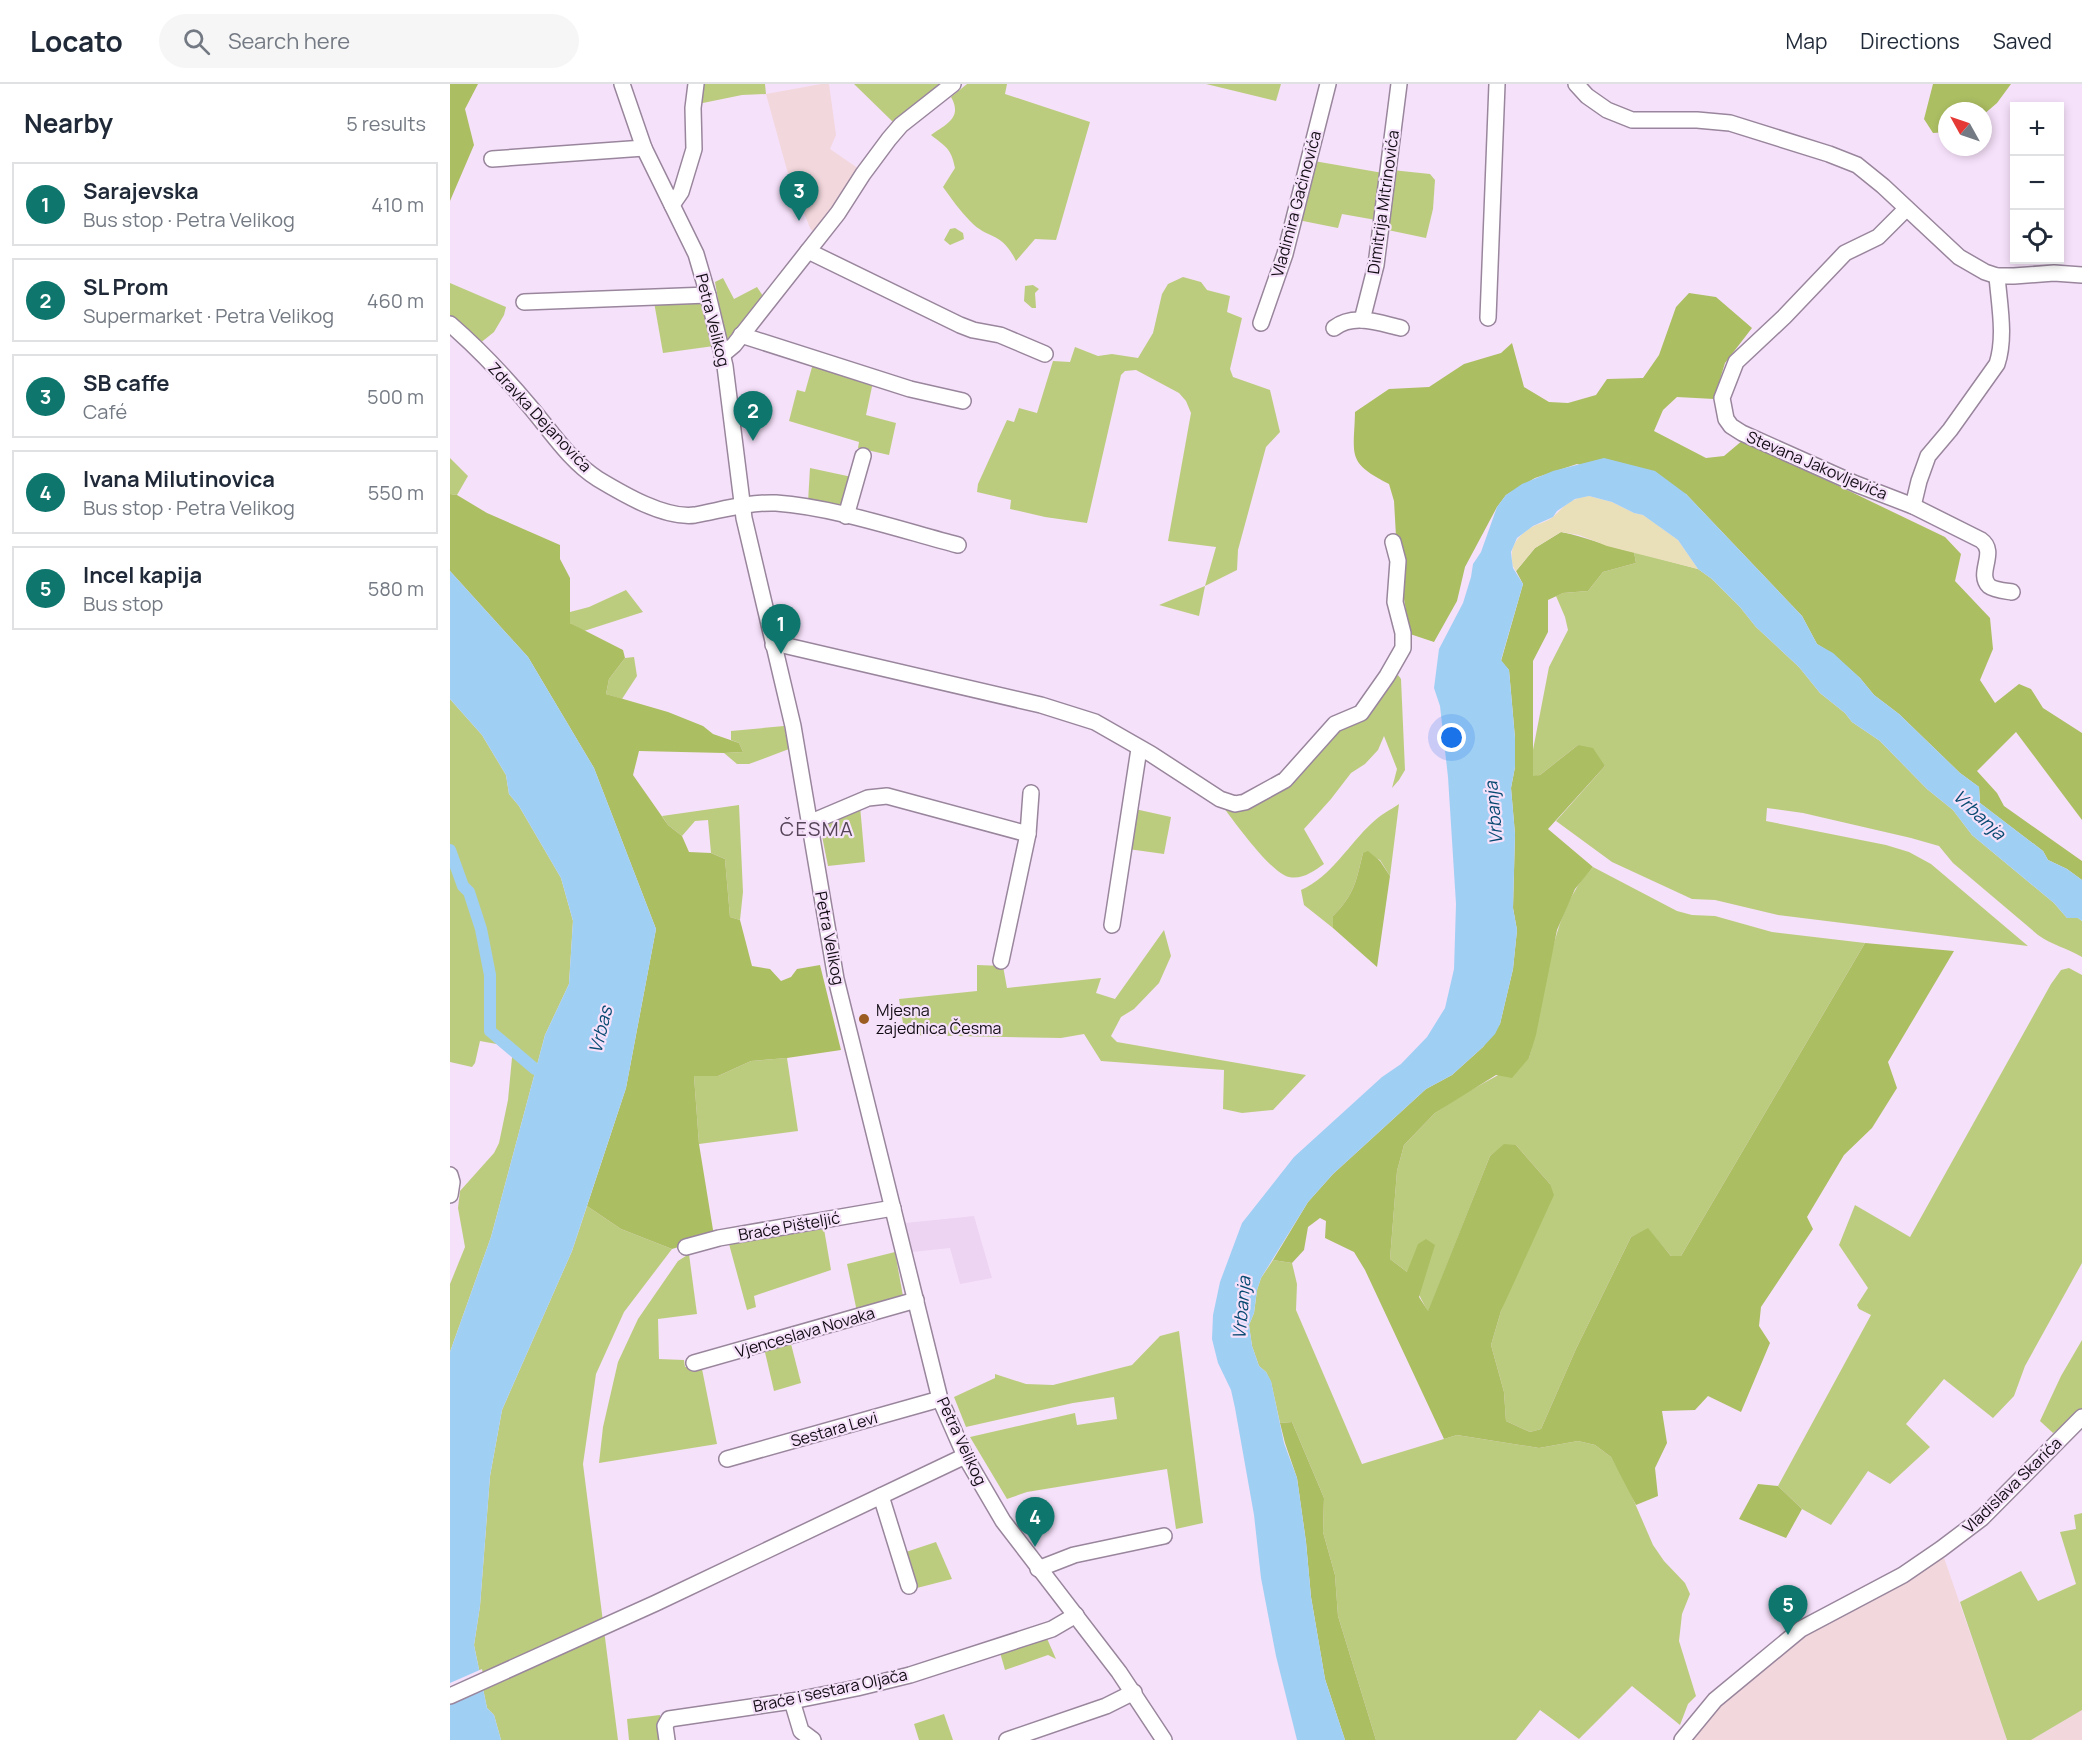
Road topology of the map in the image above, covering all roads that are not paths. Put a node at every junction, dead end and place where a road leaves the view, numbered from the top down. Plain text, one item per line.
1 (622, 84) edge
2 (696, 84) edge
3 (953, 84) edge
4 (1328, 84) edge
5 (1399, 84) edge
6 (1497, 84) edge
7 (1576, 84) edge
8 (644, 147) junction
9 (492, 159) dead end
10 (672, 205) junction
11 (1906, 209) junction
12 (808, 252) junction
13 (2082, 275) edge
14 (1996, 276) junction
15 (708, 295) junction
16 (524, 302) dead end
17 (1488, 318) dead end
18 (1362, 320) junction
19 (1261, 323) dead end
20 (450, 324) edge
21 (1334, 328) dead end
22 (1401, 328) dead end
23 (741, 335) junction
24 (1045, 354) dead end
25 (722, 355) junction
26 (963, 401) dead end
27 (863, 456) dead end
28 (742, 504) junction
29 (1914, 506) junction
30 (846, 516) junction
31 (1392, 542) dead end
32 (958, 545) dead end
33 (2012, 592) dead end
34 (773, 645) junction
35 (1139, 749) junction
36 (1031, 793) dead end
37 (809, 823) junction
38 (1028, 834) junction
39 (1112, 925) dead end
40 (1001, 961) dead end
41 (450, 1174) edge
42 (450, 1195) edge
43 (893, 1208) junction
44 (686, 1247) dead end
45 (916, 1300) junction
46 (694, 1363) dead end
47 (940, 1399) junction
48 (2082, 1417) edge
49 (965, 1456) junction
50 (727, 1459) dead end
51 (881, 1496) junction
52 (1164, 1536) dead end
53 (1038, 1569) junction
54 (909, 1586) dead end
55 (1076, 1615) junction
56 (1134, 1692) junction
57 (450, 1696) edge
58 (792, 1701) junction
59 (667, 1740) edge
60 (813, 1740) edge
61 (1007, 1740) edge
62 (1164, 1740) edge
63 (1682, 1740) edge

1 - 8 street, Petra Velikog
2 - 10 street
3 - 12 street
4 - 19 street, Vladimira Gaćinovića
5 - 18 street, Dimitrija Mitrinovića
6 - 17 street
7 - 11 street
8 - 9 street
8 - 10 street, Petra Velikog
10 - 15 street, Petra Velikog
11 - 14 street
11 - 29 street, Stevana Jakovljevića
12 - 23 street
12 - 24 street
13 - 14 street
14 - 29 street
15 - 16 street
15 - 25 street, Petra Velikog
18 - 21 street
18 - 22 street
20 - 28 street, Zdravka Dejanovića
23 - 25 street
23 - 26 street
25 - 28 street, Petra Velikog
27 - 30 street
28 - 30 street, Zdravka Dejanovića
28 - 34 street, Petra Velikog
29 - 33 street, Stevana Jakovljevića
30 - 32 street, Zdravka Dejanovića
31 - 35 street
34 - 35 street
34 - 37 street, Petra Velikog
35 - 39 street
36 - 38 street
37 - 38 street
37 - 43 street, Petra Velikog
38 - 40 street
41 - 42 street
43 - 44 street, Braće Pišteljić
43 - 45 street, Petra Velikog
45 - 46 street, Vjenceslava Novaka
45 - 47 street, Petra Velikog
47 - 49 street, Petra Velikog
47 - 50 street, Sestara Levi
48 - 63 street, Vladislava Skarića
49 - 51 street
49 - 53 street, Petra Velikog
51 - 54 street
51 - 57 street
52 - 53 street
53 - 55 street, Petra Velikog
55 - 56 street, Petra Velikog
55 - 58 street, Braće i sestara Oljača
56 - 61 street
56 - 62 street, Petra Velikog
58 - 59 street, Braće i sestara Oljača
58 - 60 street

